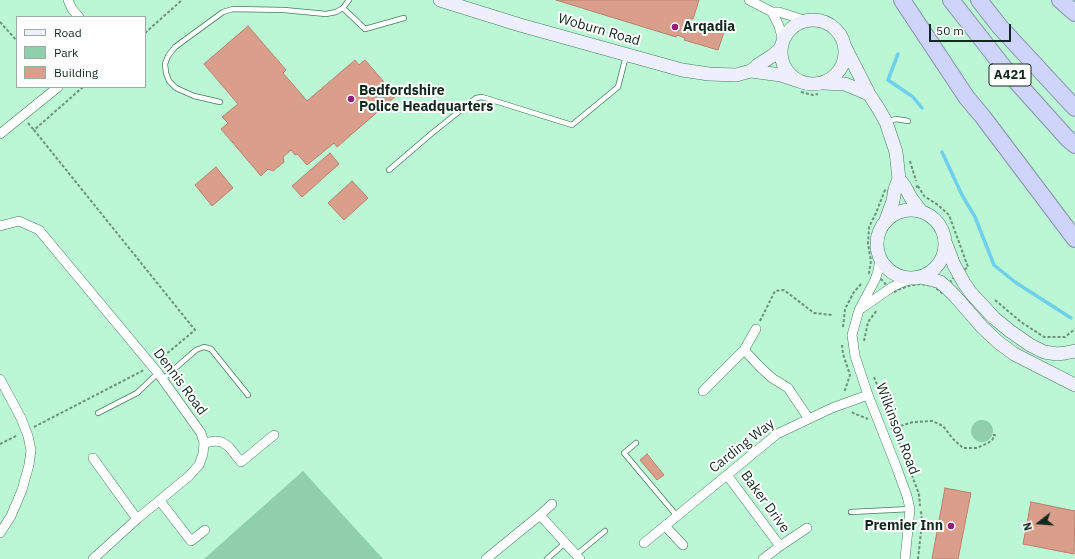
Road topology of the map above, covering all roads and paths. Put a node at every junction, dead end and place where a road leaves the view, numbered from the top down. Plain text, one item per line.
1 (68, 0) edge
2 (182, 0) edge
3 (349, 0) edge
4 (440, 0) edge
5 (749, 0) edge
6 (902, 0) edge
7 (951, 0) edge
8 (979, 0) edge
9 (1060, 0) edge
10 (343, 8) junction
11 (772, 12) junction
12 (1075, 13) edge
13 (78, 16) edge
14 (404, 18) dead end
15 (807, 21) junction
16 (0, 22) edge
17 (146, 32) edge
18 (16, 40) edge
19 (783, 43) junction
20 (845, 45) junction
21 (626, 54) junction
22 (751, 71) junction
23 (799, 81) junction
24 (823, 83) junction
25 (57, 88) edge
26 (82, 88) edge
27 (869, 94) junction
28 (220, 102) dead end
29 (1075, 108) edge
30 (908, 121) dead end
31 (886, 122) junction
32 (0, 134) edge
33 (1075, 146) edge
34 (389, 170) dead end
35 (901, 192) junction
36 (920, 210) junction
37 (886, 220) junction
38 (0, 226) edge
39 (1075, 239) edge
40 (946, 244) junction
41 (880, 259) junction
42 (959, 274) junction
43 (876, 276) junction
44 (918, 277) junction
45 (946, 287) junction
46 (889, 289) junction
47 (994, 299) dead end
48 (880, 306) dead end
49 (859, 310) junction
50 (832, 315) dead end
51 (756, 329) joint
52 (1075, 329) edge
53 (862, 346) dead end
54 (744, 350) junction
55 (1075, 350) edge
56 (158, 372) junction
57 (872, 372) dead end
58 (0, 379) edge
59 (1075, 385) edge
60 (703, 391) dead end
61 (248, 395) dead end
62 (868, 395) junction
63 (98, 413) dead end
64 (809, 419) junction
65 (893, 428) junction
66 (26, 431) junction
67 (274, 435) dead end
68 (993, 435) dead end
69 (204, 443) junction
70 (636, 443) dead end
71 (0, 444) edge
72 (93, 458) dead end
73 (727, 475) junction
74 (160, 501) junction
75 (552, 504) dead end
76 (910, 510) junction
77 (851, 512) dead end
78 (540, 515) junction
79 (677, 516) junction
80 (137, 519) junction
81 (665, 526) junction
82 (806, 528) dead end
83 (206, 530) dead end
84 (605, 531) dead end
85 (0, 533) edge
86 (565, 543) junction
87 (644, 543) dead end
88 (683, 545) dead end
89 (780, 546) junction
90 (578, 557) edge
91 (93, 559) edge
92 (486, 559) edge
93 (547, 559) edge
94 (763, 559) edge
95 (905, 559) edge
96 (918, 559) edge

1 - 13 street
2 - 17 path
3 - 10 lane
4 - 21 main road, Woburn Road
5 - 11 street
6 - 39 highway
7 - 33 highway, A421
8 - 29 highway, A421
9 - 12 highway
10 - 14 lane
10 - 28 lane
11 - 15 street
11 - 19 street
15 - 19 main road
15 - 20 main road
16 - 18 path
19 - 22 main road, Woburn Road
19 - 23 main road
20 - 24 main road
20 - 27 main road
21 - 22 main road, Woburn Road
21 - 34 lane
22 - 23 main road, Woburn Road
23 - 24 main road
24 - 27 main road
25 - 32 street
26 - 56 path
27 - 31 main road
30 - 31 lane
31 - 35 main road
35 - 36 main road
35 - 37 main road
35 - 42 path
35 - 43 path
36 - 37 main road
36 - 40 main road
37 - 41 main road
38 - 56 street, Dennis Road
40 - 42 main road
40 - 44 main road
41 - 43 street, Wilkinson Road
41 - 44 main road
42 - 45 path
42 - 55 main road
43 - 46 path
43 - 49 street, Wilkinson Road
44 - 45 main road
44 - 46 street
45 - 46 path
45 - 59 main road
46 - 49 street
47 - 52 path
48 - 53 path
49 - 62 street, Wilkinson Road
50 - 51 path
51 - 54 street
54 - 60 street
54 - 64 street
56 - 61 lane
56 - 63 lane
56 - 66 path
56 - 69 street, Dennis Road
57 - 65 path
58 - 66 street
62 - 64 street, Carding Way
62 - 76 street, Wilkinson Road
64 - 73 street, Carding Way
65 - 68 path
65 - 96 path
66 - 71 path
66 - 85 street
67 - 69 street
69 - 74 street
70 - 79 lane
72 - 80 street
73 - 79 street, Carding Way
73 - 89 street, Baker Drive
74 - 80 street
74 - 83 street
75 - 78 street
76 - 77 lane
76 - 95 street, Wilkinson Road
78 - 86 street
78 - 92 street
79 - 81 street, Carding Way
80 - 91 street
81 - 87 street, Carding Way
81 - 88 street
82 - 89 street, Baker Drive
84 - 90 lane
86 - 90 street
86 - 93 lane
89 - 94 street, Baker Drive

